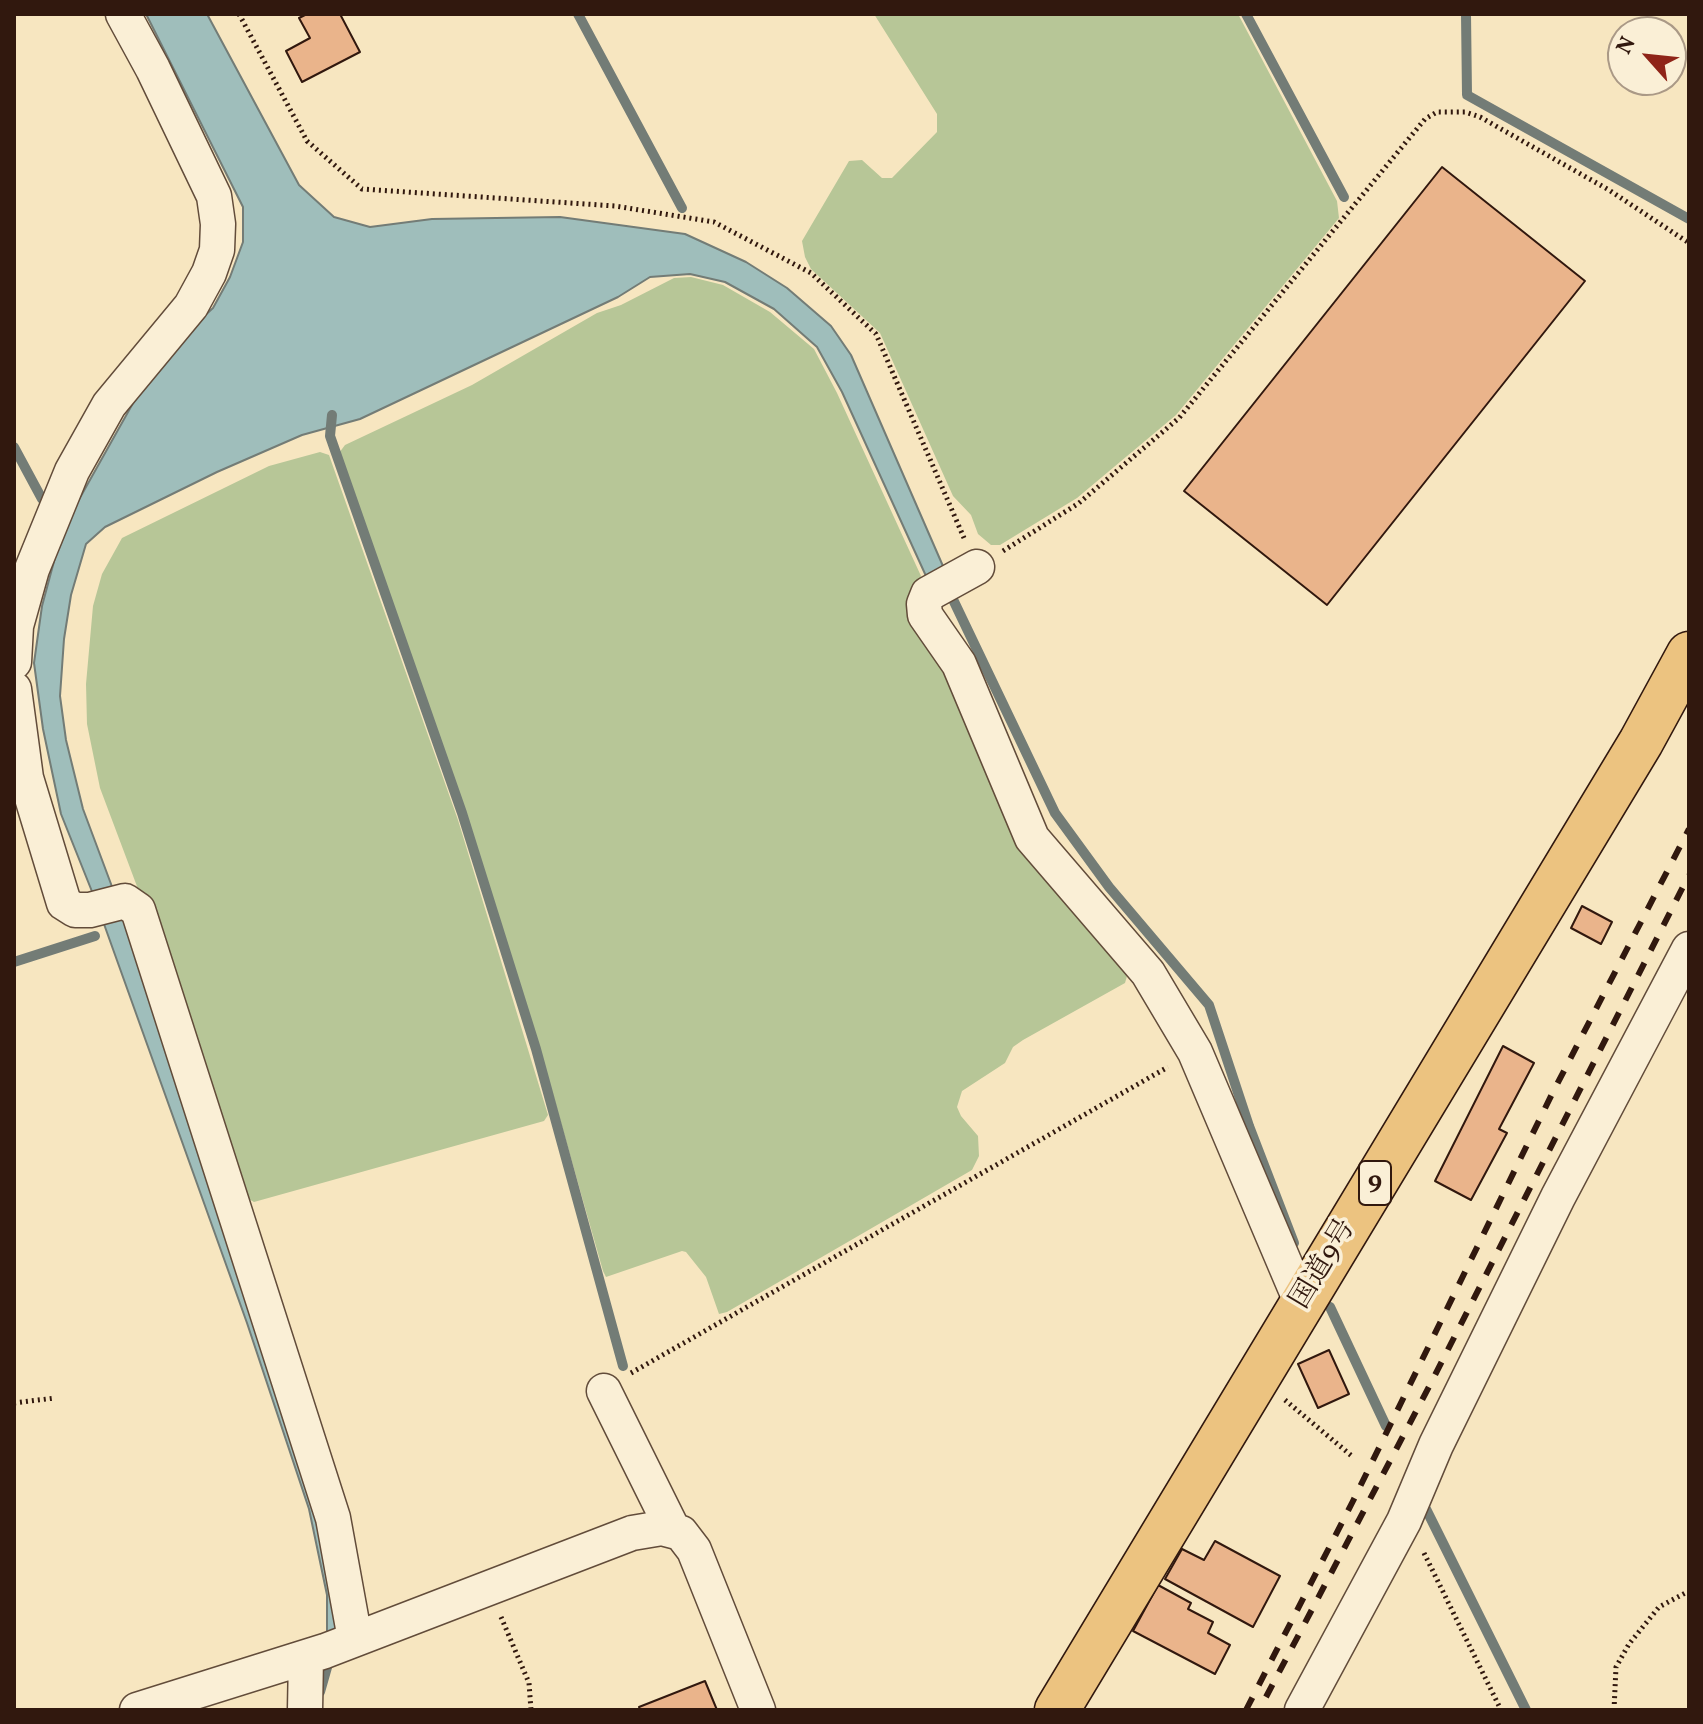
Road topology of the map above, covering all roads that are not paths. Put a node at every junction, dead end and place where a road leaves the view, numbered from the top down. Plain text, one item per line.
1 (123, 14) edge
2 (958, 578) road end
3 (1689, 654) edge
4 (14, 662) edge
5 (14, 689) edge
6 (1689, 949) edge
7 (1302, 1304) junction
8 (604, 1391) road end
9 (673, 1530) junction
10 (332, 1648) junction
11 (137, 1710) edge
12 (305, 1710) edge
13 (758, 1710) edge
14 (1057, 1710) edge
15 (1302, 1710) edge

1 - 4 street
2 - 7 street
3 - 7 highway, 国道9号 / 9
5 - 10 street
6 - 15 street
7 - 14 highway, 国道9号 / 9
8 - 9 street
9 - 10 street
9 - 13 street
10 - 11 street
10 - 12 street

